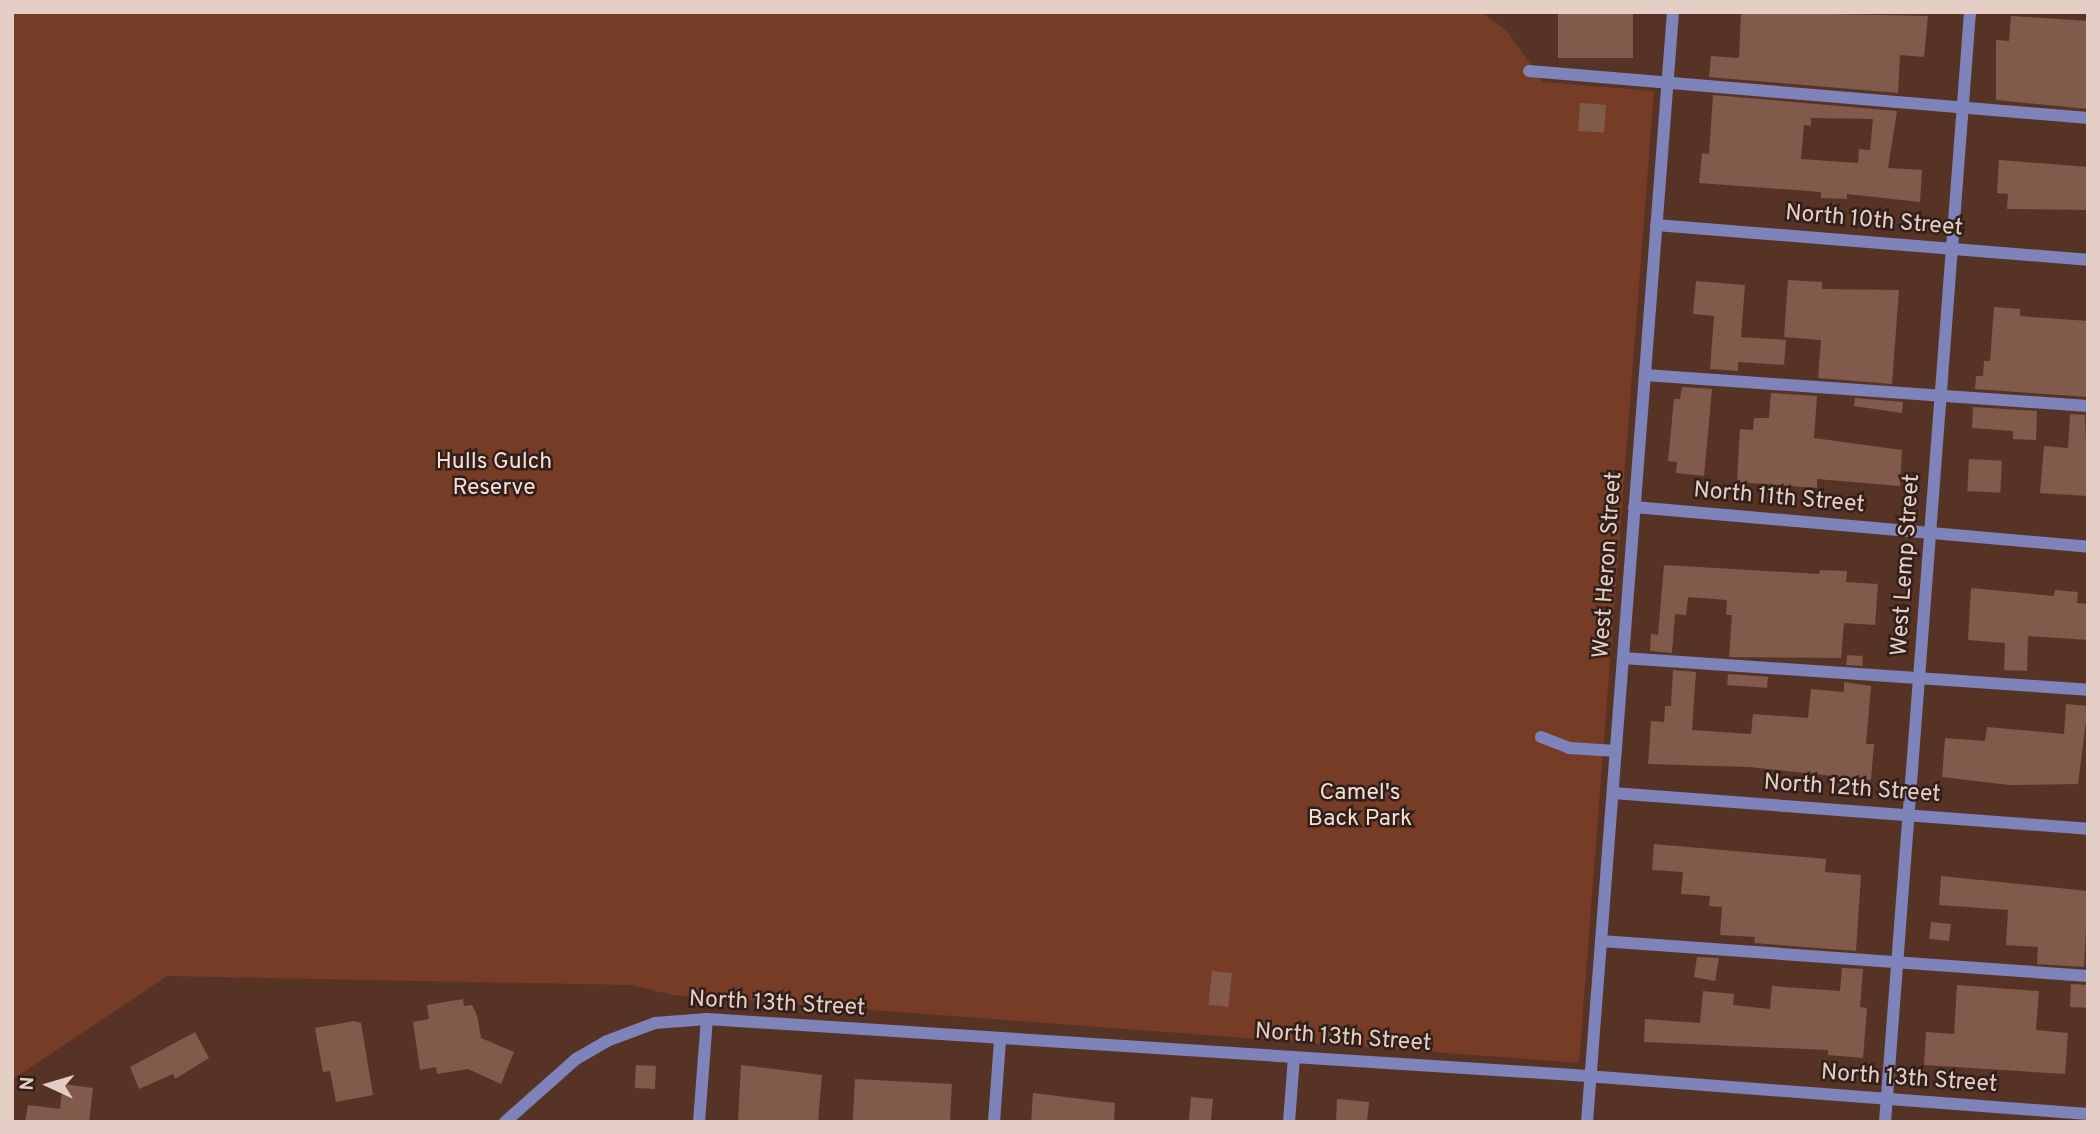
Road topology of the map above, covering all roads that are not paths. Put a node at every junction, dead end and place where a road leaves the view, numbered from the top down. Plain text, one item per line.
1 (1673, 12) edge
2 (1970, 12) edge
3 (1528, 71) dead end
4 (1667, 84) junction
5 (1963, 108) junction
6 (2088, 118) edge
7 (1656, 225) junction
8 (1952, 250) junction
9 (2088, 260) edge
10 (1645, 375) junction
11 (1941, 396) junction
12 (2088, 407) edge
13 (1634, 507) junction
14 (1930, 535) junction
15 (2088, 547) edge
16 (1623, 658) junction
17 (1919, 678) junction
18 (2088, 690) edge
19 (1541, 737) dead end
20 (1616, 751) junction
21 (1613, 793) junction
22 (1909, 816) junction
23 (2088, 829) edge
24 (1601, 941) junction
25 (1898, 962) junction
26 (2088, 976) edge
27 (707, 1019) junction
28 (1000, 1040) junction
29 (1294, 1057) junction
30 (1591, 1076) junction
31 (1887, 1100) junction
32 (2088, 1114) edge
33 (505, 1122) edge
34 (699, 1122) edge
35 (994, 1122) edge
36 (1289, 1122) edge
37 (1587, 1122) edge
38 (1885, 1122) edge

1 - 4 street, West Heron Street
2 - 5 street, West Lemp Street
3 - 4 street
4 - 5 street
4 - 7 street, West Heron Street
5 - 6 street
5 - 8 street, West Lemp Street
7 - 8 street, North 10th Street
7 - 10 street, West Heron Street
8 - 9 street, North 10th Street
8 - 11 street, West Lemp Street
10 - 11 street
10 - 13 street, West Heron Street
11 - 12 street
11 - 14 street, West Lemp Street
13 - 14 street, North 11th Street
13 - 16 street, West Heron Street
14 - 15 street, North 11th Street
14 - 17 street, West Lemp Street
16 - 17 street
16 - 20 street, West Heron Street
17 - 18 street
17 - 22 street, West Lemp Street
19 - 20 street
20 - 21 street, West Heron Street
21 - 22 street, North 12th Street
21 - 24 street, West Heron Street
22 - 23 street, North 12th Street
22 - 25 street, West Lemp Street
24 - 25 street
24 - 30 street, West Heron Street
25 - 26 street
25 - 31 street, West Lemp Street
27 - 28 street, North 13th Street
27 - 33 street, North 13th Street
27 - 34 street
28 - 29 street, North 13th Street
28 - 35 street
29 - 30 street, North 13th Street
29 - 36 street
30 - 31 street, North 13th Street
30 - 37 street, West Heron Street
31 - 32 street, North 13th Street
31 - 38 street, West Lemp Street

